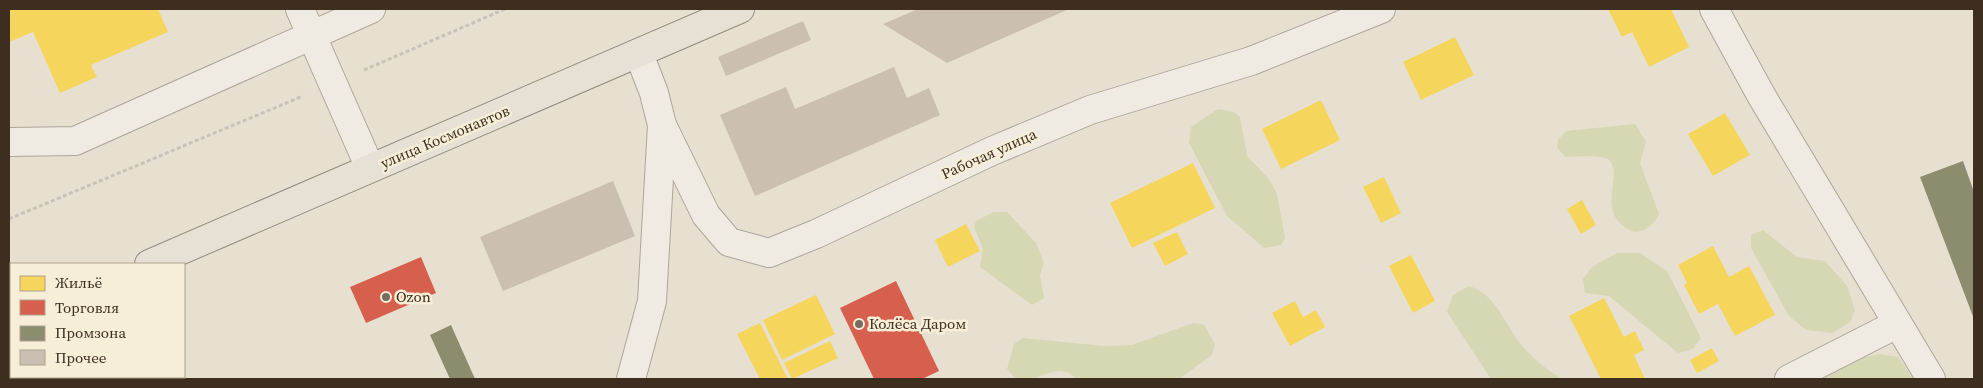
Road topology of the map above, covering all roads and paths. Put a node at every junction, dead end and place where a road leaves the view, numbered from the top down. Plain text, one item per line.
1 (300, 9) edge
2 (371, 9) edge
3 (505, 9) edge
4 (740, 9) edge
5 (1381, 9) edge
6 (1714, 9) edge
7 (312, 35) junction
8 (639, 54) junction
9 (333, 84) junction
10 (662, 125) junction
11 (9, 142) edge
12 (370, 168) junction
13 (9, 219) edge
14 (151, 263) edge
15 (1897, 324) junction
16 (631, 379) edge
17 (1789, 379) edge
18 (1931, 379) edge

1 - 7 street
2 - 7 street
3 - 9 path
4 - 8 main road, улица Космонавтов
5 - 10 street, Рабочая улица
6 - 15 street
7 - 9 street
7 - 11 street
8 - 10 street
8 - 12 main road, улица Космонавтов
9 - 12 street
9 - 13 path
10 - 16 street
12 - 14 main road, улица Космонавтов
15 - 17 street
15 - 18 street

